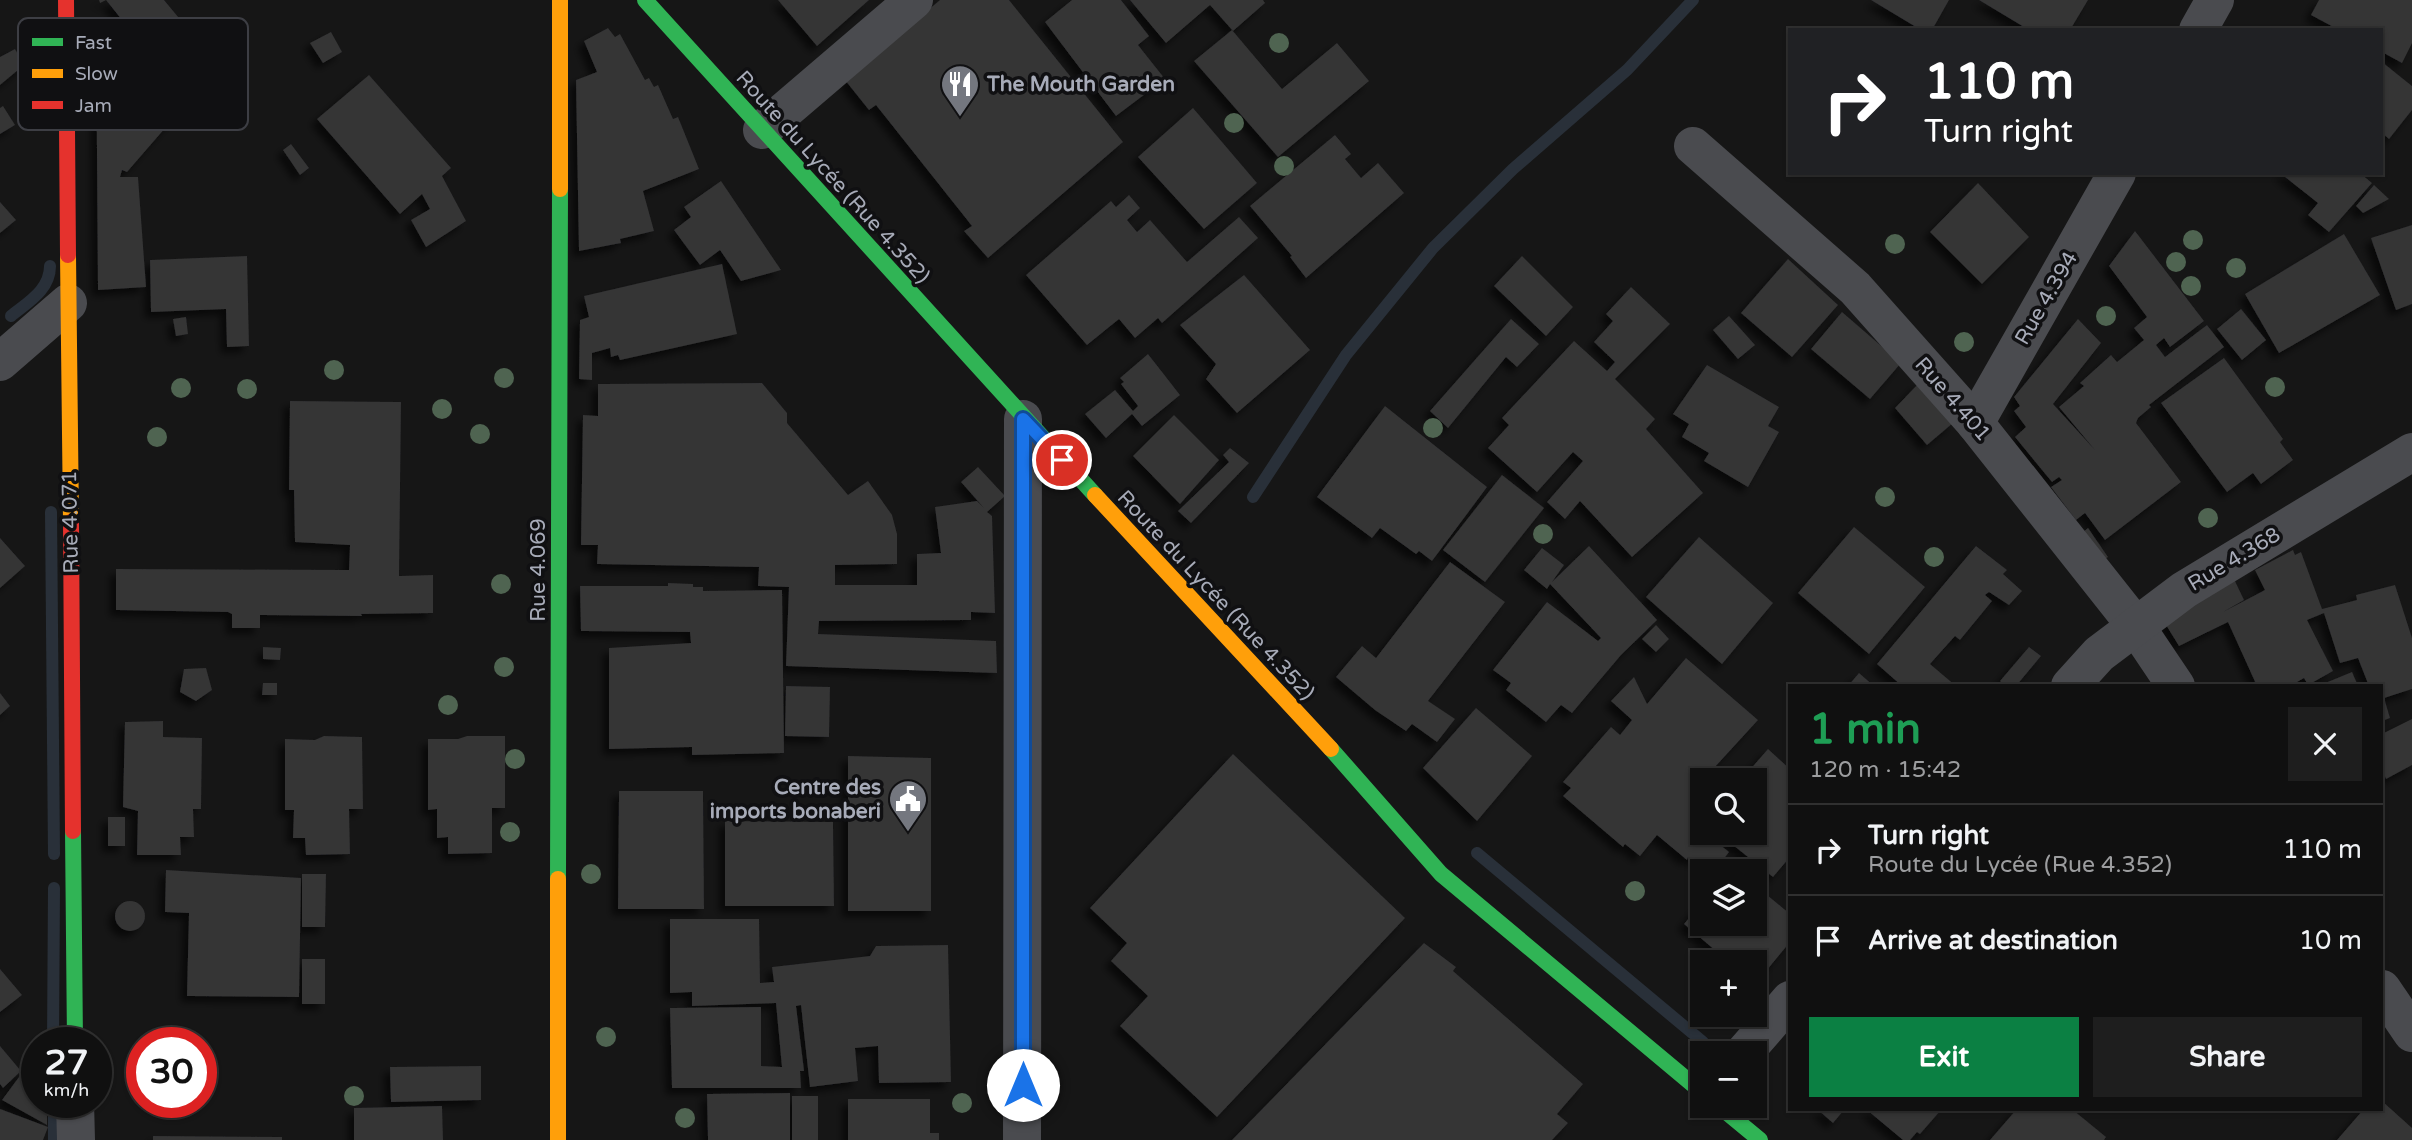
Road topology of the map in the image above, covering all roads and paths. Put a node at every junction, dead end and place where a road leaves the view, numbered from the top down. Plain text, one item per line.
1 (66, 0) edge
2 (560, 0) edge
3 (645, 0) edge
4 (914, 0) edge
5 (2215, 0) edge
6 (66, 18) edge
7 (2200, 28) edge
8 (67, 130) edge
9 (762, 130) junction
10 (1693, 146) dead end
11 (2116, 175) edge
12 (68, 303) junction
13 (0, 362) edge
14 (1023, 419) junction
15 (1975, 423) junction
16 (2412, 452) edge
17 (2134, 625) junction
18 (2072, 684) edge
19 (2175, 684) edge
20 (2383, 990) edge
21 (1788, 1002) edge
22 (75, 1027) edge
23 (2412, 1033) edge
24 (1754, 1041) edge
25 (1690, 1082) edge
26 (75, 1118) edge
27 (1733, 1118) edge
28 (76, 1140) edge
29 (558, 1140) edge
30 (1022, 1140) edge
31 (1760, 1140) edge

1 - 6 street, Rue 4.071
2 - 29 street, Rue 4.069
3 - 9 street, Route du Lycée (Rue 4.352)
4 - 9 street
5 - 7 street
8 - 12 street, Rue 4.071
9 - 14 street, Route du Lycée (Rue 4.352)
10 - 15 street, Rue 4.401
11 - 15 street, Rue 4.394
12 - 13 street
12 - 22 street, Rue 4.071
14 - 25 street, Route du Lycée (Rue 4.352)
14 - 30 street
15 - 17 street, Rue 4.401
16 - 17 street, Rue 4.368
17 - 18 street, Rue 4.368
17 - 19 street, Rue 4.401
20 - 23 street
21 - 24 street
26 - 28 street
27 - 31 street

